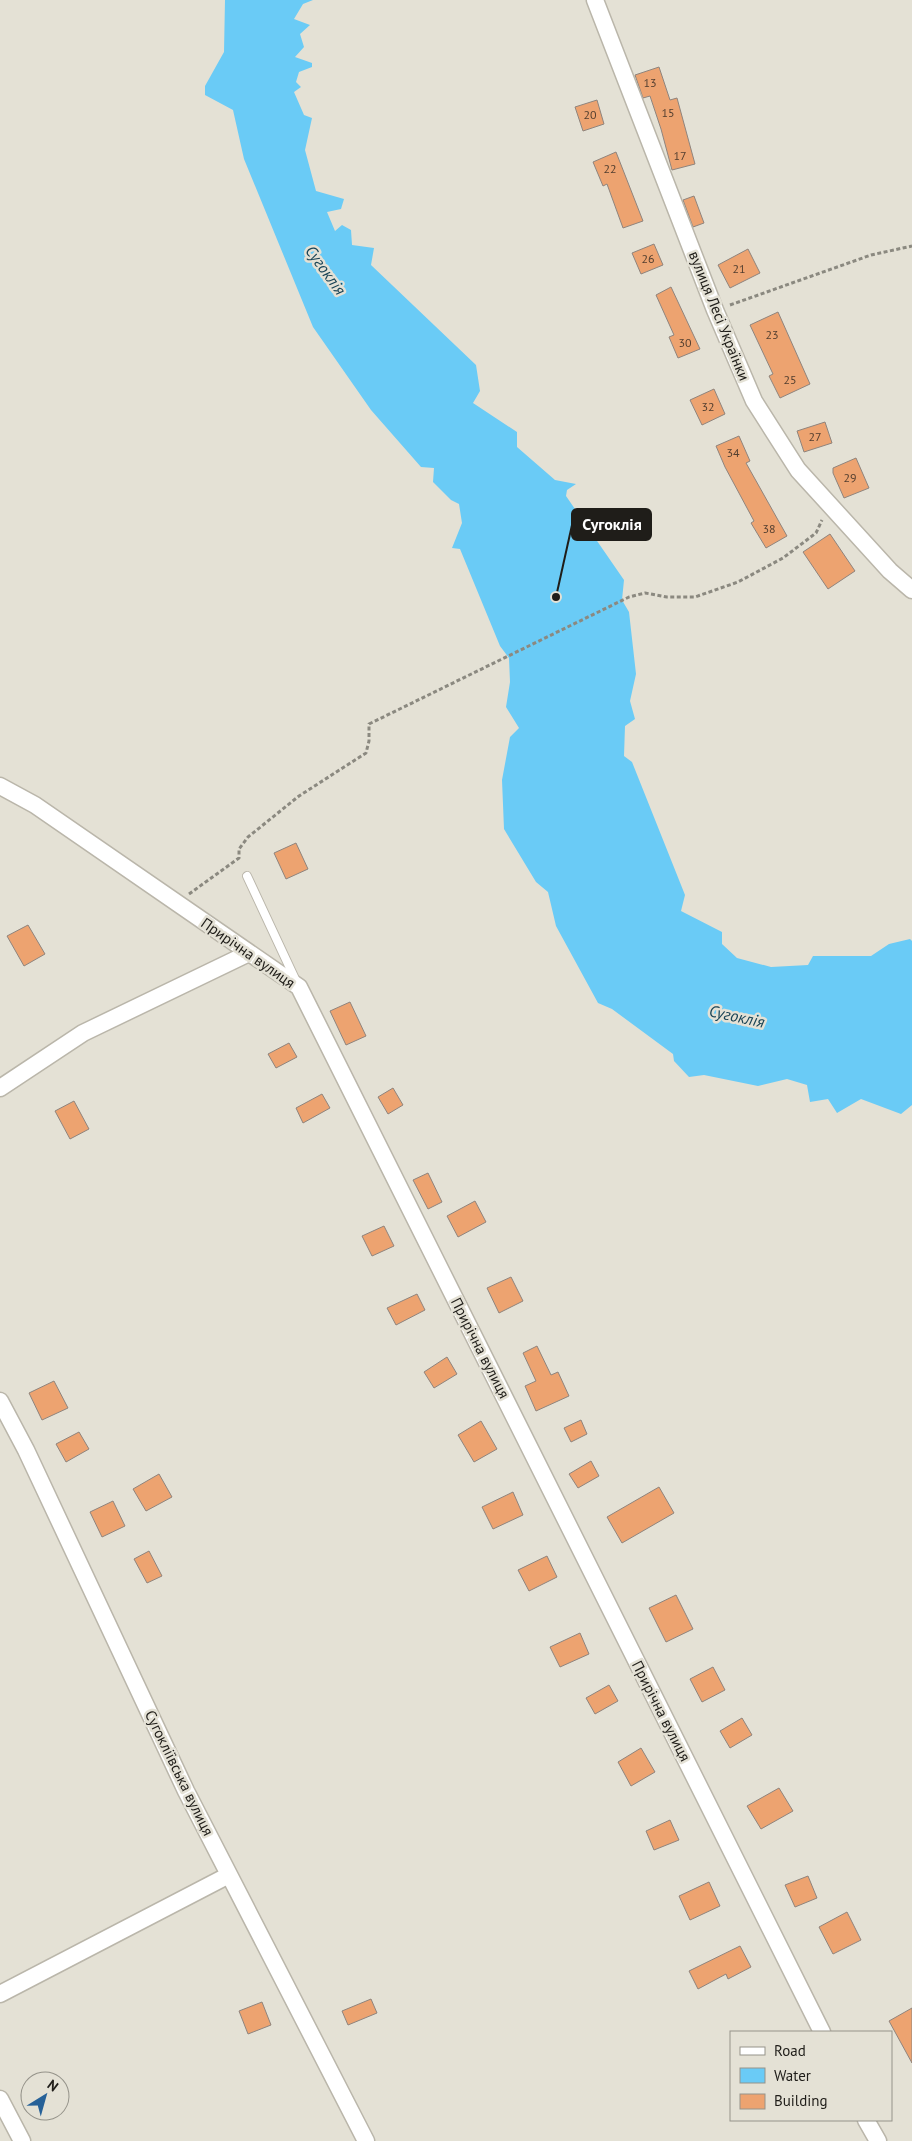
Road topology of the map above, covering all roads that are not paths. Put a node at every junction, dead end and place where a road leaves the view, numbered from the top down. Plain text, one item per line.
1 (595, 0) edge
2 (912, 590) edge
3 (0, 786) edge
4 (247, 876) dead end
5 (249, 953) junction
6 (299, 987) junction
7 (0, 1088) edge
8 (0, 1401) edge
9 (229, 1874) junction
10 (0, 1994) edge
11 (821, 2031) edge
12 (0, 2099) edge
13 (867, 2121) edge
14 (22, 2141) edge
15 (366, 2141) edge
16 (878, 2141) edge

1 - 2 street, вулиця Лесі Українки
3 - 5 street, Прирічна вулиця
4 - 6 lane
5 - 6 street, Прирічна вулиця
5 - 7 street
6 - 11 street, Прирічна вулиця
8 - 9 street, Сугокліївська вулиця
9 - 10 street
9 - 15 street, Сугокліївська вулиця
12 - 14 street
13 - 16 street

